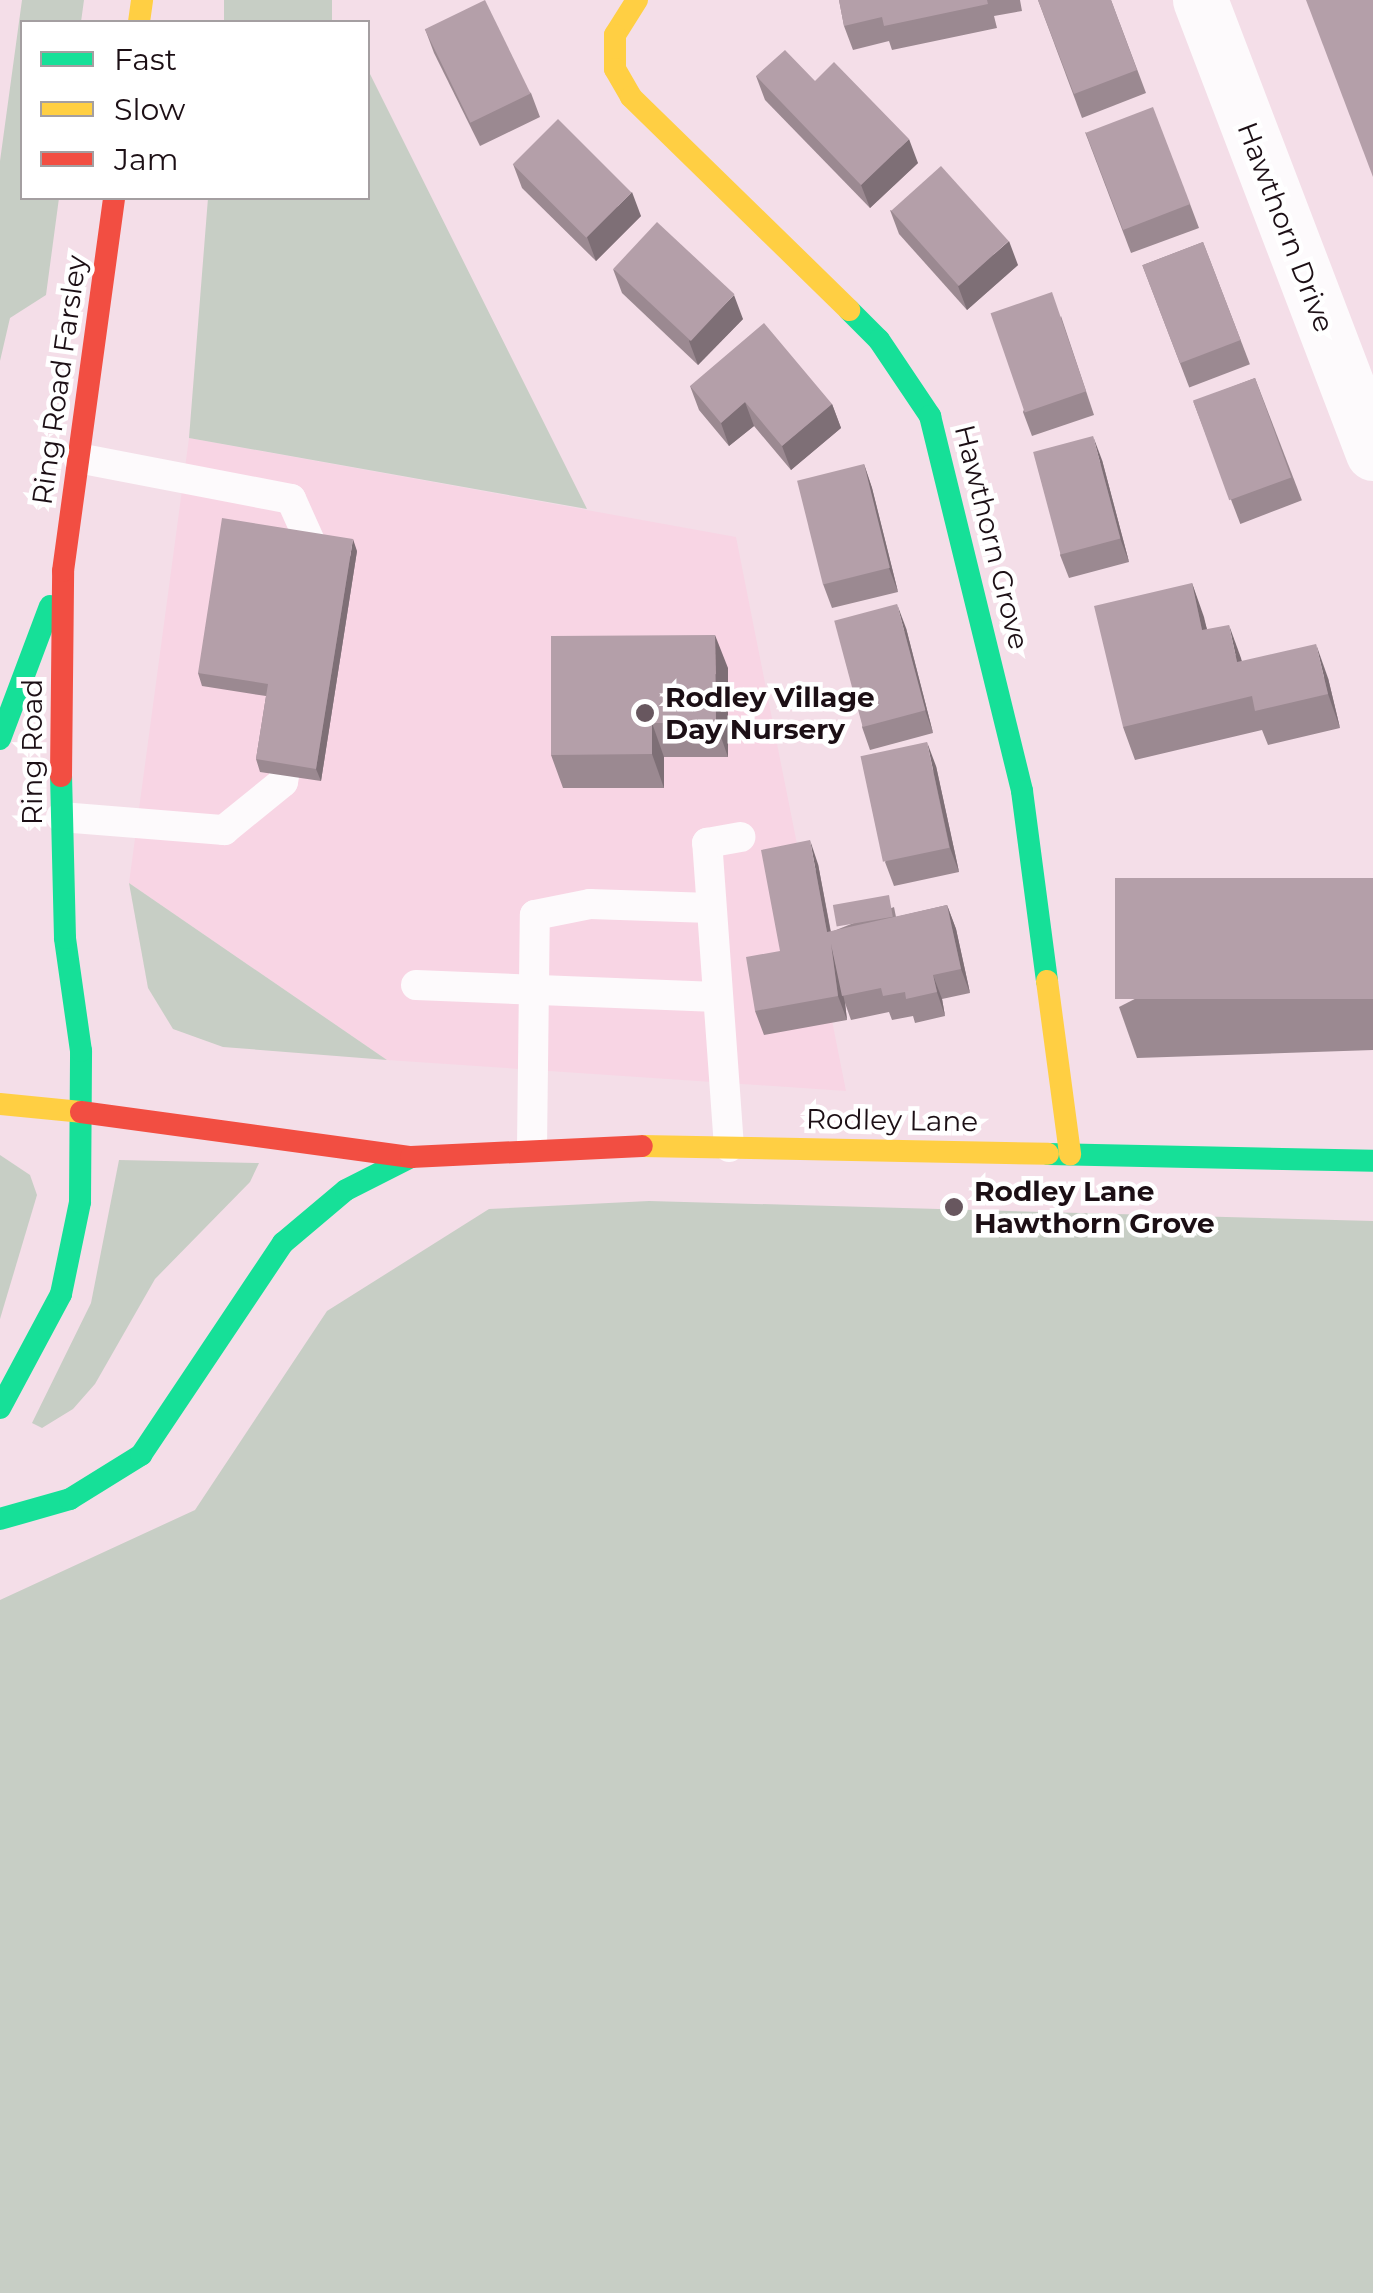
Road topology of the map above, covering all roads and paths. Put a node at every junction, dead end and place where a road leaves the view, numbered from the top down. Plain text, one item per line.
1 (636, 0) edge
2 (1200, 0) edge
3 (114, 200) edge
4 (1373, 453) edge
5 (78, 458) junction
6 (63, 571) junction
7 (315, 608) edge
8 (297, 705) edge
9 (0, 740) edge
10 (61, 817) junction
11 (740, 837) dead end
12 (711, 908) junction
13 (416, 984) dead end
14 (530, 990) junction
15 (717, 998) junction
16 (0, 1104) edge
17 (80, 1112) junction
18 (729, 1147) junction
19 (532, 1148) junction
20 (1070, 1154) junction
21 (411, 1157) junction
22 (1373, 1161) edge
23 (0, 1408) edge
24 (0, 1519) edge

1 - 20 main road, Hawthorn Grove
2 - 4 street, Hawthorn Drive
3 - 5 main road, Ring Road Farsley
5 - 6 main road, Ring Road Farsley
5 - 7 lane
6 - 9 main road, Ring Road
6 - 10 main road, Ring Road
8 - 10 lane
10 - 17 main road, Ring Road
11 - 12 lane
12 - 14 lane
12 - 15 lane
13 - 14 lane
14 - 15 lane
14 - 19 lane
15 - 18 lane
16 - 17 main road, Rodley Lane
17 - 21 main road, Rodley Lane
17 - 23 main road, Ring Road
18 - 19 main road, Rodley Lane
18 - 20 main road, Rodley Lane
19 - 21 main road, Rodley Lane
20 - 22 main road, Rodley Lane
21 - 24 main road, Rodley Lane

